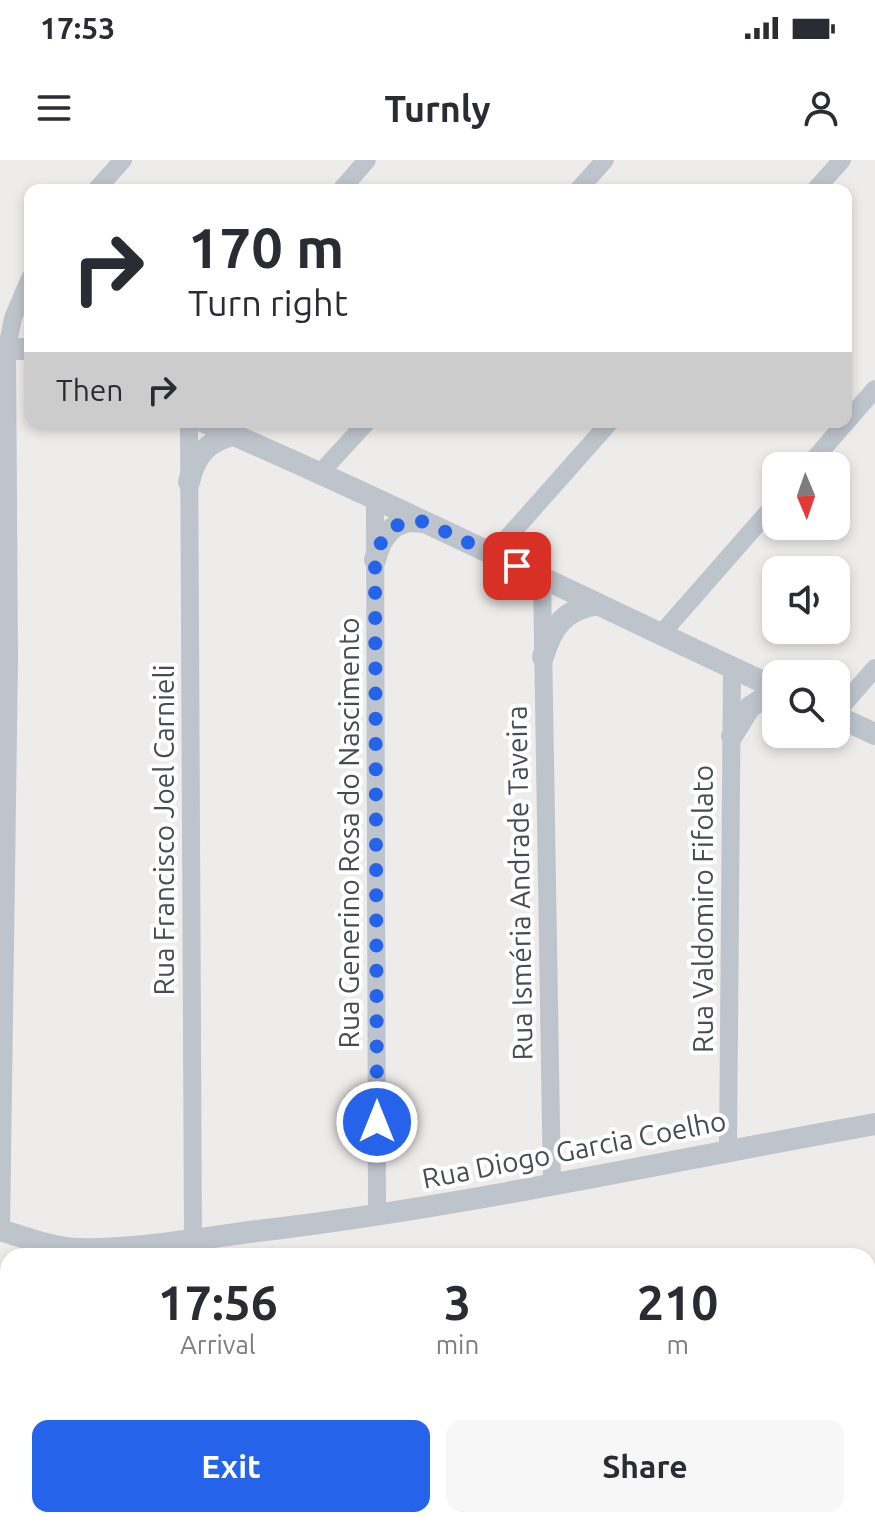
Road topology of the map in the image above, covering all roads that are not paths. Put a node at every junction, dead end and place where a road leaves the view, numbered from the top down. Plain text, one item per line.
1 (123, 160) edge
2 (367, 160) edge
3 (605, 160) edge
4 (842, 160) edge
5 (101, 184) edge
6 (346, 184) edge
7 (583, 184) edge
8 (820, 184) edge
9 (24, 292) edge
10 (4, 348) edge
11 (24, 349) edge
12 (875, 389) edge
13 (852, 415) edge
14 (189, 428) edge
15 (218, 428) edge
16 (361, 428) edge
17 (605, 428) edge
18 (841, 428) edge
19 (235, 435) junction
20 (820, 452) edge
21 (321, 472) junction
22 (189, 482) junction
23 (375, 499) junction
24 (762, 519) edge
25 (425, 522) junction
26 (493, 554) junction
27 (375, 560) junction
28 (542, 579) junction
29 (598, 604) junction
30 (662, 633) junction
31 (543, 657) junction
32 (4, 658) edge
33 (732, 668) junction
34 (875, 668) edge
35 (762, 682) edge
36 (850, 697) edge
37 (762, 699) edge
38 (850, 721) edge
39 (875, 734) edge
40 (732, 736) junction
41 (4, 848) edge
42 (3, 1026) edge
43 (875, 1124) edge
44 (728, 1150) junction
45 (552, 1186) junction
46 (377, 1216) junction
47 (0, 1230) edge
48 (193, 1239) junction
49 (69, 1248) edge
50 (116, 1248) edge

1 - 5 street
2 - 6 street
3 - 7 street
4 - 8 street
9 - 10 street
10 - 11 street
10 - 32 street
12 - 13 street
14 - 22 street, Rua Francisco Joel Carnieli
15 - 19 street
16 - 21 street
17 - 26 street
18 - 20 street
19 - 21 street
19 - 22 street
21 - 23 street
22 - 48 street, Rua Francisco Joel Carnieli
23 - 25 street
23 - 27 street, Rua Generino Rosa do Nascimento
24 - 30 street
25 - 26 street
25 - 27 street
26 - 28 street
27 - 46 street, Rua Generino Rosa do Nascimento
28 - 29 street
28 - 31 street, Rua Isméria Andrade Taveira
29 - 30 street
29 - 31 street
30 - 33 street
31 - 45 street, Rua Isméria Andrade Taveira
32 - 41 street
33 - 35 street
33 - 40 street, Rua Valdomiro Fifolato
34 - 36 street
37 - 40 street
38 - 39 street
40 - 44 street, Rua Valdomiro Fifolato
41 - 42 street
42 - 47 street
43 - 44 street, Rua Diogo Garcia Coelho
44 - 45 street, Rua Diogo Garcia Coelho
45 - 46 street, Rua Diogo Garcia Coelho
46 - 48 street, Rua Diogo Garcia Coelho
47 - 49 street, Rua Diogo Garcia Coelho
48 - 50 street, Rua Diogo Garcia Coelho

